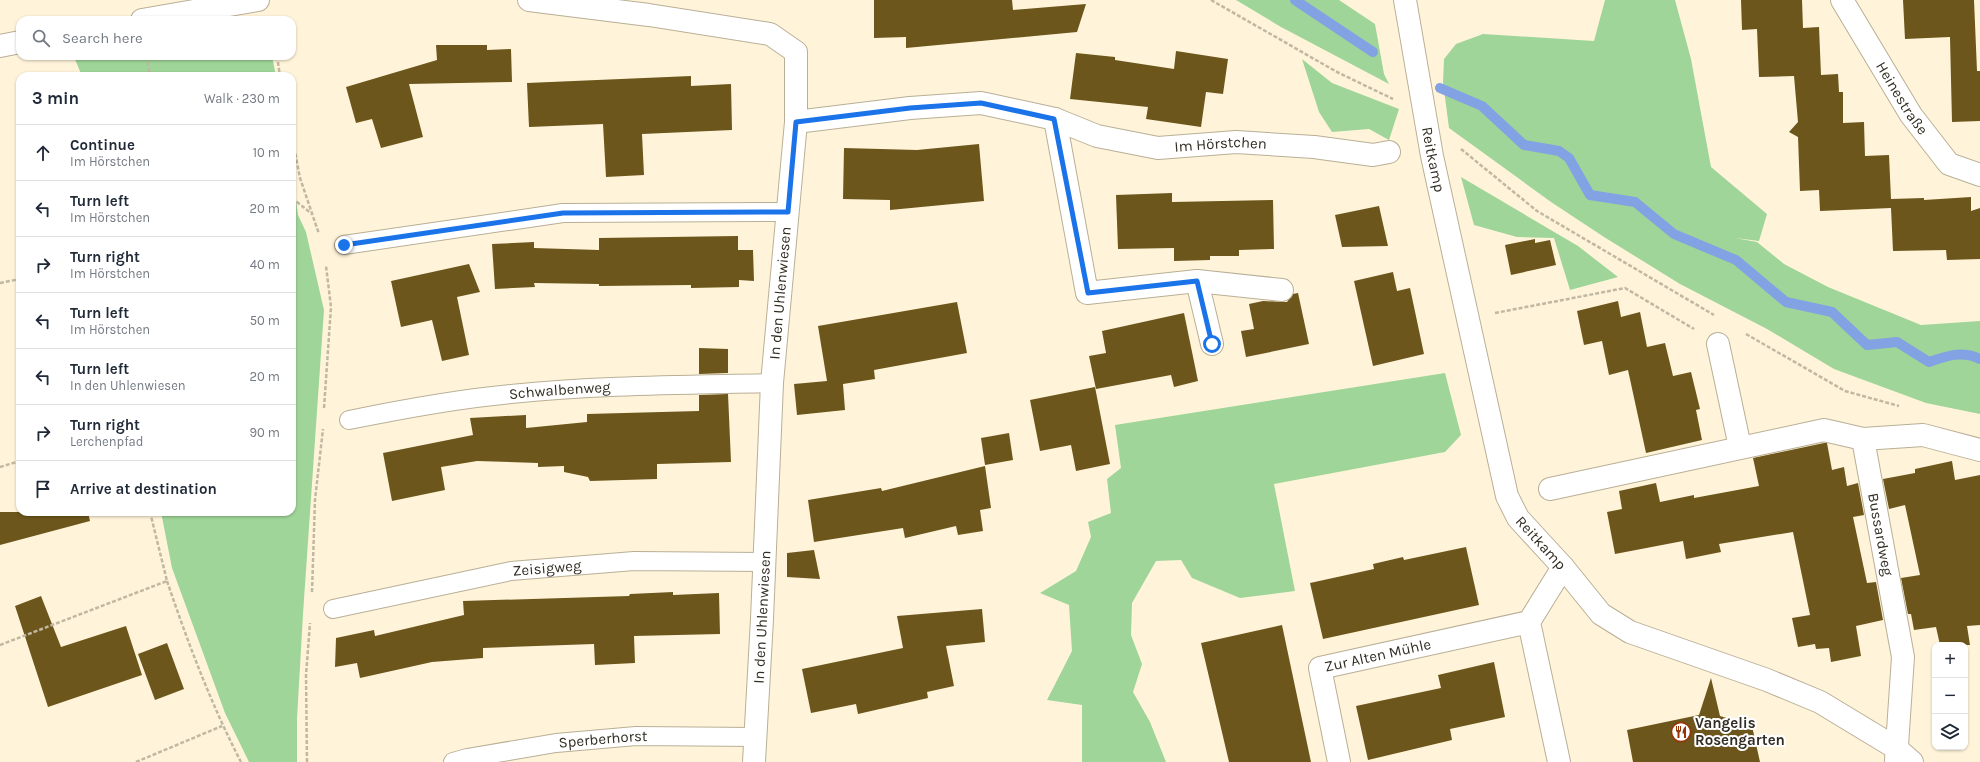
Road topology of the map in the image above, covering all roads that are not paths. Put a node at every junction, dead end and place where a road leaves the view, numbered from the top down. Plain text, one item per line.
1 (258, 0) edge
2 (529, 0) edge
3 (1405, 0) edge
4 (1842, 0) edge
5 (165, 16) edge
6 (16, 43) edge
7 (0, 46) edge
8 (1054, 119) junction
9 (796, 122) junction
10 (1390, 152) dead end
11 (1980, 175) edge
12 (788, 212) junction
13 (344, 245) dead end
14 (1197, 281) junction
15 (1282, 290) dead end
16 (1212, 344) dead end
17 (1718, 344) road end
18 (772, 384) junction
19 (349, 420) dead end
20 (1863, 439) junction
21 (1740, 447) junction
22 (1980, 450) edge
23 (1550, 489) dead end
24 (764, 562) junction
25 (1563, 567) junction
26 (333, 609) dead end
27 (1529, 622) junction
28 (755, 737) junction
29 (1901, 757) edge
30 (453, 762) edge
31 (754, 762) edge
32 (1339, 762) edge
33 (1558, 762) edge

1 - 5 street
2 - 9 street, In den Uhlenwiesen
3 - 25 street, Reitkamp
4 - 11 street, Heinestraße
6 - 7 street
8 - 9 street, Im Hörstchen
8 - 10 street, Im Hörstchen
8 - 14 street
9 - 12 street, In den Uhlenwiesen
12 - 13 lane
12 - 18 street, In den Uhlenwiesen
14 - 15 street
14 - 16 street
17 - 21 street
18 - 19 lane, Schwalbenweg
18 - 24 street, In den Uhlenwiesen
20 - 21 street
20 - 22 street
20 - 29 street, Bussardweg
21 - 23 street
24 - 26 lane, Zeisigweg
24 - 28 street, In den Uhlenwiesen
25 - 27 street, Reitkamp
25 - 29 street, Bussardweg
27 - 32 street, Zur Alten Mühle
27 - 33 street
28 - 30 lane, Sperberhorst
28 - 31 street, In den Uhlenwiesen

